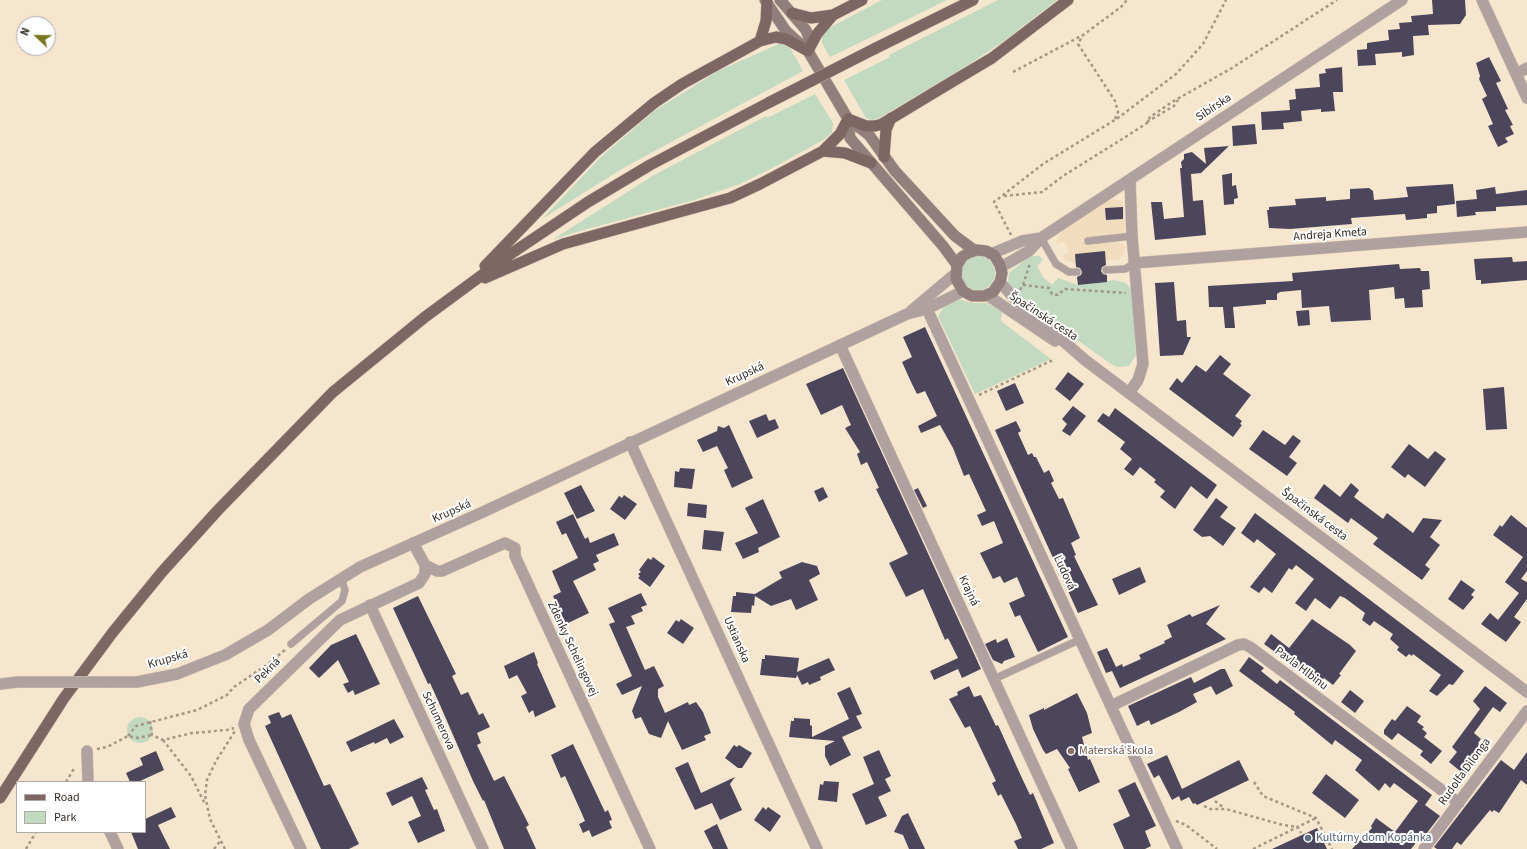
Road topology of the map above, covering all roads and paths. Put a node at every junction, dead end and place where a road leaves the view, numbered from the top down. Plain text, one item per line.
1 (780, 0) edge
2 (862, 0) edge
3 (973, 0) edge
4 (1068, 0) edge
5 (1127, 0) edge
6 (1226, 0) edge
7 (1337, 0) edge
8 (1402, 0) edge
9 (1482, 0) edge
10 (766, 1) edge
11 (792, 13) junction
12 (833, 15) junction
13 (1083, 35) junction
14 (760, 41) junction
15 (808, 51) junction
16 (1527, 68) edge
17 (1013, 72) dead end
18 (1516, 74) junction
19 (1527, 98) edge
20 (892, 118) junction
21 (848, 119) junction
22 (1114, 120) junction
23 (823, 151) junction
24 (884, 157) junction
25 (871, 163) junction
26 (1130, 180) junction
27 (1004, 196) junction
28 (1527, 232) edge
29 (1132, 236) junction
30 (1041, 238) junction
31 (1088, 241) dead end
32 (1016, 244) junction
33 (974, 250) junction
34 (991, 254) junction
35 (1032, 257) dead end
36 (1135, 263) junction
37 (1001, 267) junction
38 (956, 270) junction
39 (1106, 270) dead end
40 (1077, 272) dead end
41 (1000, 282) junction
42 (1023, 285) junction
43 (463, 288) junction
44 (963, 290) junction
45 (1130, 293) dead end
46 (987, 295) junction
47 (1016, 295) dead end
48 (927, 309) junction
49 (907, 314) junction
50 (840, 345) junction
51 (1054, 359) dead end
52 (1085, 360) junction
53 (1129, 393) junction
54 (976, 396) dead end
55 (630, 442) junction
56 (413, 543) junction
57 (425, 565) junction
58 (341, 578) junction
59 (370, 605) junction
60 (1081, 639) junction
61 (291, 644) joint
62 (994, 679) junction
63 (0, 684) edge
64 (1527, 692) edge
65 (1111, 706) junction
66 (1527, 711) edge
67 (150, 721) junction
68 (152, 735) junction
69 (128, 736) junction
70 (163, 740) junction
71 (107, 747) dead end
72 (87, 751) dead end
73 (88, 781) edge
74 (1254, 782) dead end
75 (0, 798) edge
76 (1215, 800) dead end
77 (1459, 803) junction
78 (1204, 806) dead end
79 (207, 808) junction
80 (1226, 809) junction
81 (1171, 817) dead end
82 (1316, 818) junction
83 (1298, 827) junction
84 (35, 833) edge
85 (110, 833) edge
86 (1301, 833) dead end
87 (221, 840) junction
88 (26, 849) edge
89 (118, 849) edge
90 (214, 849) edge
91 (225, 849) edge
92 (301, 849) edge
93 (483, 849) edge
94 (650, 849) edge
95 (817, 849) edge
96 (1072, 849) edge
97 (1177, 849) edge
98 (1216, 849) edge
99 (1253, 849) edge
100 (1331, 849) edge
101 (1424, 849) edge

1 - 11 main road
2 - 12 main road
3 - 43 main road, bridge
4 - 20 main road
5 - 13 path
6 - 22 path
7 - 27 path
8 - 26 street, Sibírska
9 - 18 street
10 - 14 main road
10 - 15 main road
11 - 12 main road
11 - 15 main road
12 - 15 main road
13 - 17 path
13 - 22 path
14 - 15 main road
14 - 43 main road
15 - 21 main road
16 - 18 street
18 - 19 street
20 - 21 main road
20 - 24 main road
21 - 23 main road
21 - 24 main road
21 - 25 main road
22 - 27 path
23 - 25 main road
23 - 43 main road
24 - 33 main road
25 - 38 main road
26 - 29 street
26 - 30 street, Sibírska
27 - 32 path
28 - 36 street, Andreja Kmeťa
29 - 31 lane
29 - 36 street
30 - 32 street, Sibírska
30 - 37 street, Sibírska
30 - 40 lane
32 - 34 street, Sibírska
33 - 34 main road
33 - 38 main road
34 - 37 main road
35 - 42 path
36 - 39 lane
36 - 53 street
37 - 41 main road
38 - 44 main road
38 - 49 street, Krupská
41 - 46 main road
41 - 52 street, Špačinská cesta
42 - 45 path
42 - 47 path
43 - 75 main road
44 - 46 main road
44 - 48 street, Krupská
46 - 52 street, Špačinská cesta
48 - 49 street, Krupská
48 - 60 street, Ľudová
49 - 50 street, Krupská
50 - 55 street, Krupská
50 - 62 street, Krajná
51 - 54 path
52 - 53 street, Špačinská cesta
53 - 64 street, Špačinská cesta
55 - 56 street, Krupská
55 - 95 street, Ustianska
56 - 57 street
56 - 58 street, Krupská
57 - 59 street, Pekná
57 - 94 street, Zdenky Schelingovej
58 - 61 lane
58 - 63 street, Krupská, bridge
59 - 92 street, Pekná
59 - 93 street, Schumerova
60 - 62 lane
60 - 65 street, Ľudová
61 - 67 path
62 - 96 street, Krajná
65 - 77 street, Pavla Hlbinu
65 - 97 street, Ľudová
66 - 77 street, Rudolfa Dilonga
67 - 68 path
67 - 69 path
68 - 69 path
68 - 70 path
69 - 71 path
70 - 79 path
70 - 79 path
72 - 73 street
74 - 82 path
76 - 80 path
77 - 101 street, Rudolfa Dilonga
78 - 80 path
79 - 87 path
80 - 83 path
81 - 98 path
82 - 83 path
82 - 100 path
83 - 86 path
83 - 99 path
84 - 88 path
85 - 89 street
87 - 90 path
87 - 91 path

